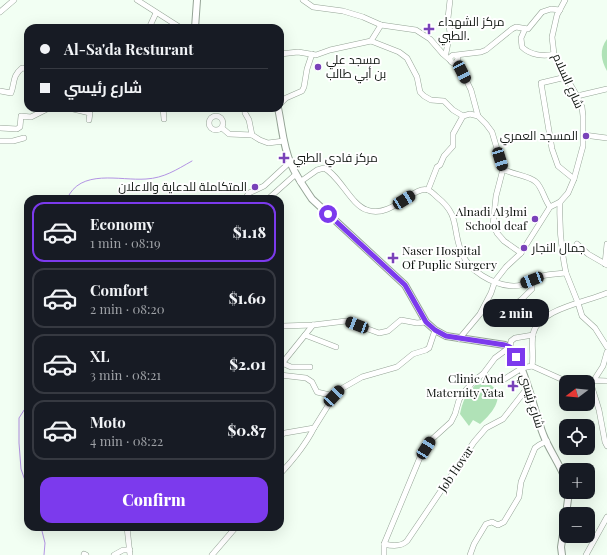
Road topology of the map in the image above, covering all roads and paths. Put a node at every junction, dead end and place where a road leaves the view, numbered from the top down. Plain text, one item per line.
1 (14, 0) edge
2 (137, 0) edge
3 (197, 0) edge
4 (303, 0) edge
5 (450, 0) edge
6 (565, 0) edge
7 (560, 10) junction
8 (0, 12) edge
9 (156, 12) junction
10 (151, 24) edge
11 (175, 24) edge
12 (195, 24) edge
13 (381, 25) junction
14 (525, 29) junction
15 (371, 41) junction
16 (436, 46) junction
17 (284, 54) edge
18 (312, 54) junction
19 (554, 54) junction
20 (453, 58) junction
21 (24, 68) edge
22 (566, 77) junction
23 (607, 89) edge
24 (0, 91) edge
25 (577, 96) junction
26 (284, 100) edge
27 (41, 112) edge
28 (90, 112) edge
29 (163, 112) edge
30 (279, 112) edge
31 (244, 113) dead end
32 (463, 116) junction
33 (478, 116) junction
34 (164, 118) dead end
35 (89, 120) dead end
36 (0, 128) edge
37 (222, 128) dead end
38 (252, 135) junction
39 (584, 135) junction
40 (24, 138) dead end
41 (607, 138) edge
42 (0, 141) edge
43 (284, 141) junction
44 (290, 162) junction
45 (503, 169) junction
46 (296, 174) junction
47 (574, 179) junction
48 (300, 182) junction
49 (428, 190) junction
50 (248, 195) edge
51 (272, 195) edge
52 (560, 202) junction
53 (550, 207) junction
54 (577, 244) dead end
55 (607, 244) edge
56 (521, 253) junction
57 (606, 264) edge
58 (566, 273) junction
59 (532, 280) junction
60 (494, 282) junction
61 (607, 293) edge
62 (578, 303) junction
63 (513, 306) dead end
64 (426, 322) junction
65 (313, 325) junction
66 (284, 326) edge
67 (435, 330) junction
68 (305, 335) junction
69 (533, 335) junction
70 (459, 339) junction
71 (336, 347) dead end
72 (510, 347) junction
73 (607, 347) edge
74 (607, 352) edge
75 (284, 361) edge
76 (284, 366) edge
77 (532, 366) junction
78 (310, 367) dead end
79 (522, 368) junction
80 (483, 374) junction
81 (284, 375) edge
82 (595, 377) edge
83 (559, 378) edge
84 (595, 381) edge
85 (607, 381) edge
86 (528, 387) junction
87 (595, 393) edge
88 (334, 396) junction
89 (314, 428) junction
90 (284, 433) edge
91 (546, 442) junction
92 (607, 446) edge
93 (559, 467) edge
94 (284, 470) edge
95 (607, 517) edge
96 (128, 531) edge
97 (233, 531) edge
98 (562, 543) edge
99 (384, 544) junction
100 (130, 553) edge
101 (114, 555) edge
102 (212, 555) edge
103 (384, 555) edge
104 (470, 555) edge
105 (562, 555) edge
106 (586, 555) edge

1 - 8 street
2 - 9 street
3 - 12 main road
4 - 13 street
5 - 20 street
6 - 7 street, شارع السلام
7 - 14 street
7 - 19 street, شارع السلام
9 - 10 street
9 - 11 street
13 - 15 street
13 - 16 street
14 - 19 street
14 - 20 street
15 - 18 street
15 - 32 street
16 - 20 street
16 - 20 street
17 - 18 street
18 - 26 street
19 - 22 street, شارع السلام
20 - 33 street
21 - 24 street
22 - 25 street, شارع السلام
22 - 47 street
23 - 25 street
25 - 39 street, شارع السلام
27 - 36 street
28 - 35 street
29 - 34 street
30 - 43 main road
31 - 38 street
32 - 33 street
32 - 49 street
33 - 45 street
37 - 38 street
38 - 43 street
39 - 41 street
39 - 47 street, شارع السلام
40 - 42 street
43 - 44 main road
44 - 46 main road
44 - 50 street
45 - 53 street
45 - 56 street
46 - 48 main road
46 - 51 street
47 - 52 street, شارع السلام
48 - 49 street
48 - 64 main road
49 - 60 street
52 - 53 street, شارع السلام
52 - 58 street
53 - 56 street
54 - 57 street
55 - 57 street
56 - 60 street
58 - 59 street
58 - 62 street
59 - 60 street
59 - 63 street
60 - 70 street
61 - 62 street
62 - 69 street
62 - 73 street
64 - 65 street
64 - 67 main road
65 - 66 street
65 - 68 street
67 - 70 main road
67 - 88 street
68 - 71 street
68 - 75 street
69 - 72 street
69 - 77 street
70 - 72 main road
72 - 79 main road, شارع رئيسي
72 - 80 street
74 - 82 street
76 - 78 street
77 - 79 street
77 - 83 street
79 - 80 street
79 - 86 main road, شارع رئيسي
80 - 99 street
81 - 88 street
84 - 85 street
86 - 91 main road, شارع رئيسي
86 - 99 street, Job Hovar
87 - 92 street
88 - 89 street
89 - 90 street
89 - 94 street
91 - 93 main road, شارع رئيسي
91 - 104 street
95 - 106 street
96 - 100 street
97 - 102 street
98 - 105 main road
99 - 103 street
100 - 101 street

